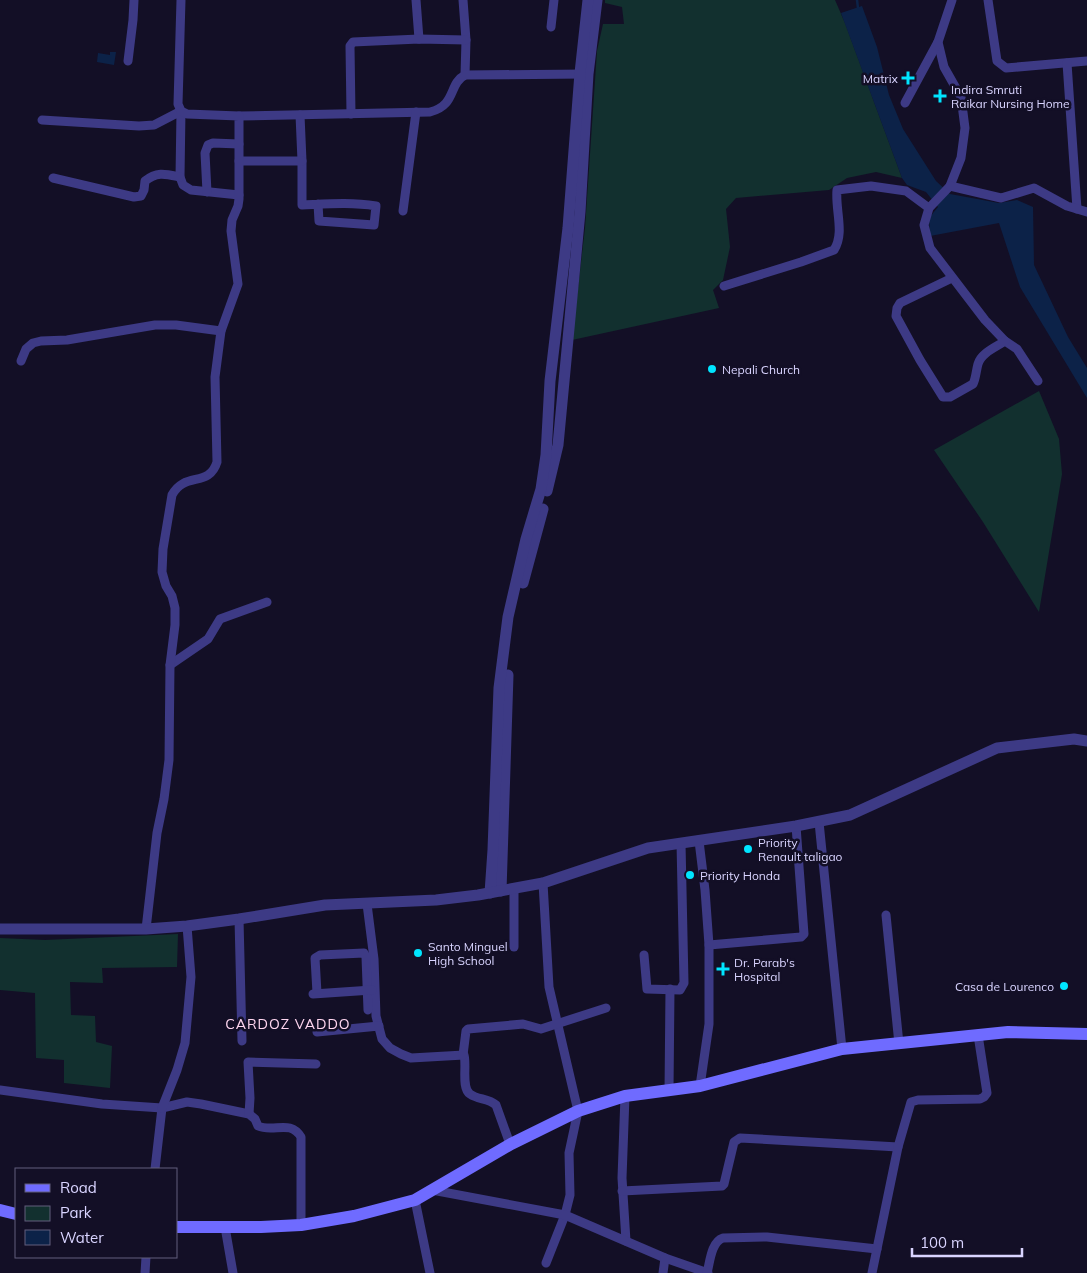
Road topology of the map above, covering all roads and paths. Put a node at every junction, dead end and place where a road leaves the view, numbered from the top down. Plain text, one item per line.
1 (134, 0) edge
2 (181, 0) edge
3 (416, 0) edge
4 (463, 0) edge
5 (554, 0) edge
6 (588, 0) edge
7 (597, 0) edge
8 (952, 0) edge
9 (988, 0) edge
10 (551, 27) dead end
11 (419, 39) junction
12 (466, 40) junction
13 (938, 42) junction
14 (1087, 61) edge
15 (128, 62) dead end
16 (1067, 64) junction
17 (584, 74) junction
18 (465, 75) junction
19 (905, 102) dead end
20 (180, 111) junction
21 (416, 112) junction
22 (351, 114) junction
23 (300, 115) junction
24 (239, 116) junction
25 (42, 120) dead end
26 (239, 144) junction
27 (239, 161) junction
28 (302, 161) junction
29 (53, 178) dead end
30 (180, 178) junction
31 (950, 186) junction
32 (207, 192) junction
33 (239, 195) junction
34 (318, 204) junction
35 (929, 208) junction
36 (1077, 209) junction
37 (404, 211) dead end
38 (1087, 212) edge
39 (952, 278) junction
40 (724, 286) dead end
41 (221, 331) junction
42 (1006, 342) junction
43 (20, 360) dead end
44 (1038, 381) dead end
45 (267, 602) dead end
46 (170, 666) junction
47 (1087, 741) edge
48 (819, 822) junction
49 (796, 826) junction
50 (698, 840) junction
51 (681, 843) junction
52 (544, 882) junction
53 (514, 889) junction
54 (496, 892) junction
55 (367, 904) junction
56 (886, 915) dead end
57 (239, 919) junction
58 (187, 926) junction
59 (146, 929) junction
60 (0, 930) edge
61 (709, 944) junction
62 (514, 947) dead end
63 (644, 955) dead end
64 (371, 990) junction
65 (670, 990) junction
66 (606, 1008) dead end
67 (368, 1010) dead end
68 (558, 1023) junction
69 (379, 1026) junction
70 (317, 1032) dead end
71 (1087, 1034) edge
72 (978, 1035) junction
73 (242, 1041) dead end
74 (899, 1044) junction
75 (842, 1049) junction
76 (463, 1055) junction
77 (316, 1064) dead end
78 (700, 1086) junction
79 (0, 1090) edge
80 (669, 1091) junction
81 (625, 1096) junction
82 (162, 1108) junction
83 (578, 1111) junction
84 (248, 1114) junction
85 (510, 1144) junction
86 (898, 1147) junction
87 (155, 1168) edge
88 (432, 1190) junction
89 (622, 1191) junction
90 (415, 1200) junction
91 (0, 1210) edge
92 (15, 1214) edge
93 (565, 1215) junction
94 (301, 1225) junction
95 (178, 1226) edge
96 (225, 1227) junction
97 (626, 1241) junction
98 (877, 1249) junction
99 (146, 1258) edge
100 (665, 1258) junction
101 (546, 1263) dead end
102 (145, 1273) edge
103 (233, 1273) edge
104 (430, 1273) edge
105 (663, 1273) edge
106 (707, 1273) edge
107 (872, 1273) edge

1 - 15 street
2 - 20 street
3 - 11 street
4 - 12 street
5 - 10 street
6 - 17 street
7 - 17 street
8 - 13 street
9 - 16 street
11 - 12 street
11 - 22 street
12 - 18 street
13 - 19 street
13 - 31 street
14 - 16 street
16 - 36 street
17 - 18 street
17 - 54 street
18 - 21 street
20 - 24 street
20 - 25 street
20 - 30 street
21 - 22 street
21 - 37 street
22 - 23 street
23 - 24 street
23 - 28 street
24 - 26 street
26 - 27 street
26 - 32 street
27 - 28 street
27 - 33 street
28 - 34 street
29 - 30 street
30 - 32 street
31 - 35 street
31 - 36 street
32 - 33 street
33 - 41 street
34 - 34 street
35 - 39 street
35 - 40 street
36 - 38 street
39 - 42 street
39 - 42 street
41 - 43 street
41 - 46 street
42 - 44 street
45 - 46 street
46 - 59 street
47 - 48 street
48 - 49 street
48 - 75 street
49 - 50 street
49 - 61 street
50 - 51 street
50 - 61 street
51 - 52 street
51 - 65 street
52 - 53 street
52 - 68 street
53 - 54 street
53 - 62 street
54 - 55 street
55 - 57 street
55 - 64 street
56 - 74 street
57 - 58 street
57 - 73 street
58 - 59 street
58 - 82 street
59 - 60 street
61 - 78 street
63 - 65 street
64 - 64 street
64 - 67 street
64 - 69 street
65 - 80 street
66 - 68 street
68 - 76 street
68 - 83 street
69 - 70 street
69 - 76 street
71 - 72 main road
72 - 74 main road
72 - 86 street
74 - 75 main road
75 - 78 main road
76 - 85 street
77 - 84 street
78 - 80 main road
79 - 82 street
80 - 81 main road
81 - 83 main road
81 - 89 street
82 - 84 street
82 - 87 street
83 - 85 main road
83 - 93 street
84 - 94 street
85 - 88 main road
86 - 89 street
86 - 98 street
88 - 90 main road
88 - 93 street
89 - 97 street
90 - 94 main road
90 - 104 street
91 - 92 main road
93 - 97 street
93 - 101 street
94 - 96 main road
95 - 96 main road
96 - 103 street
97 - 100 street
98 - 106 street
98 - 107 street
99 - 102 street
100 - 105 street
100 - 106 street

